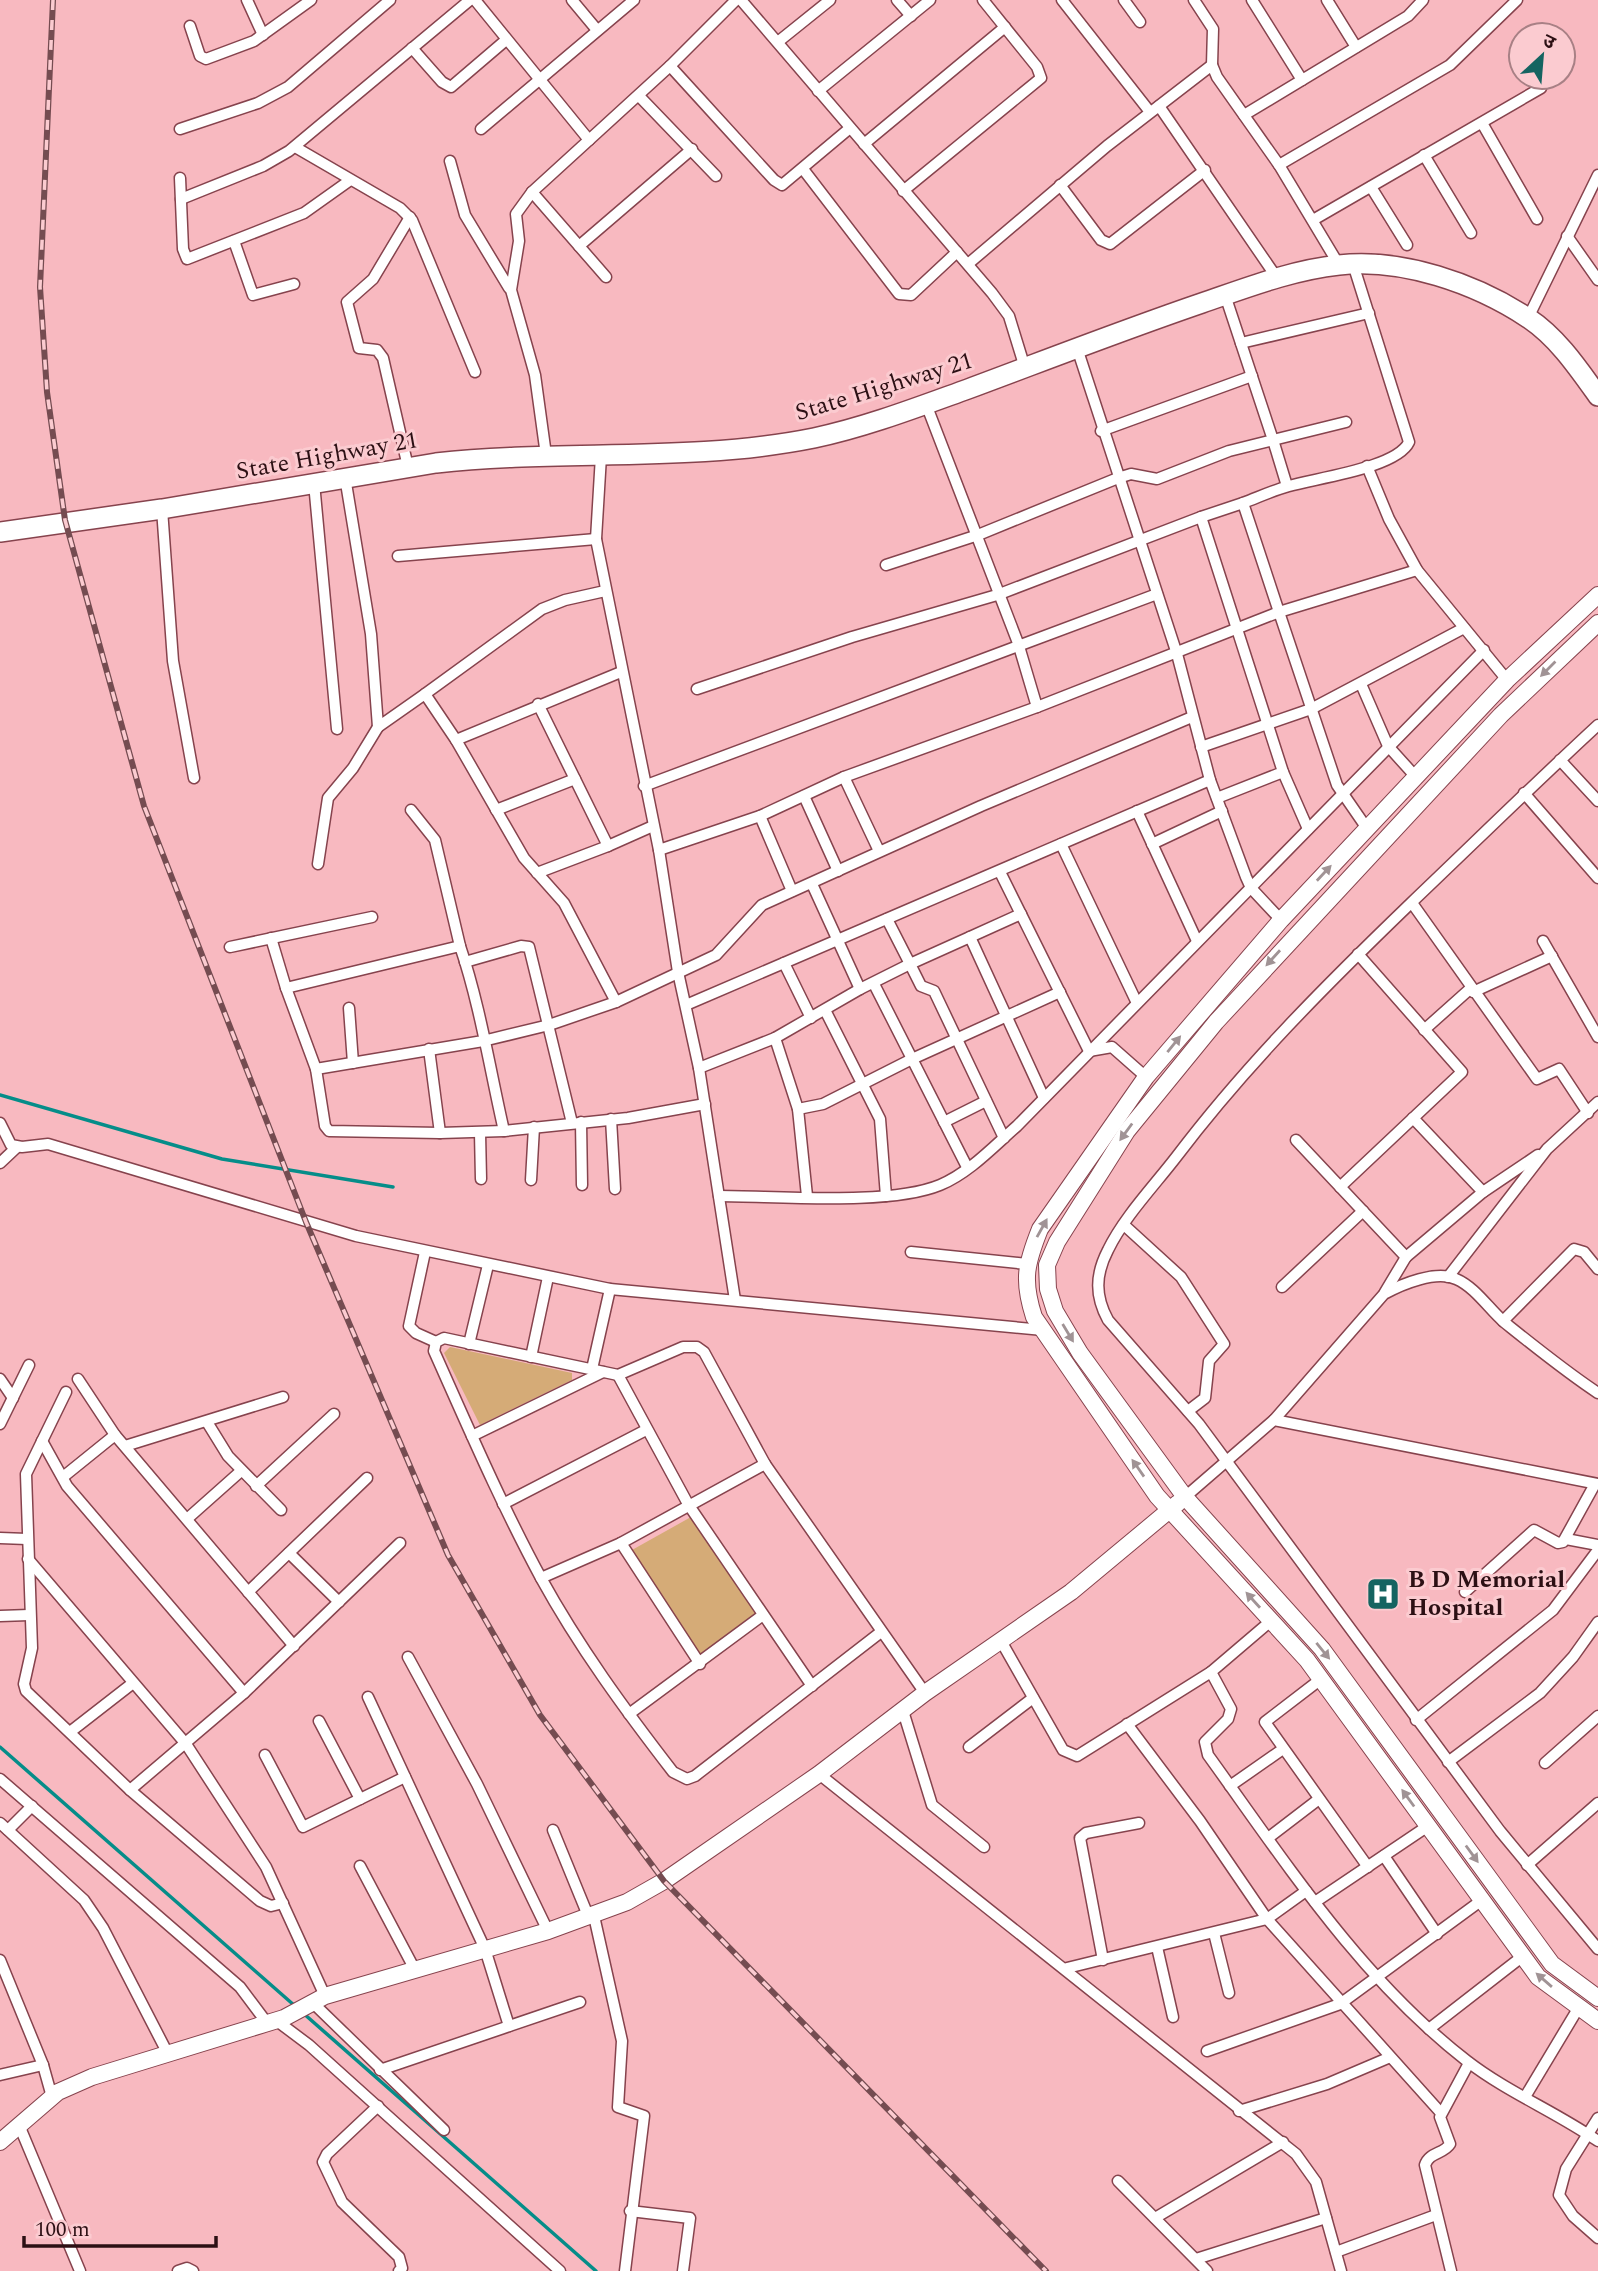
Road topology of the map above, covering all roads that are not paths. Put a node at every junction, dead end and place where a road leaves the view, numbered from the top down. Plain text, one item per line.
1 (247, 0) edge
2 (310, 0) edge
3 (390, 0) edge
4 (473, 0) edge
5 (572, 0) edge
6 (634, 0) edge
7 (739, 0) edge
8 (830, 0) edge
9 (897, 0) edge
10 (930, 0) edge
11 (983, 0) edge
12 (1062, 0) edge
13 (1124, 0) edge
14 (1194, 0) edge
15 (1252, 0) edge
16 (1327, 0) edge
17 (1423, 0) edge
18 (1517, 0) edge
19 (911, 16) junction
20 (1140, 22) dead end
21 (190, 26) dead end
22 (1005, 27) junction
23 (597, 30) junction
24 (263, 35) junction
25 (506, 40) junction
26 (779, 41) junction
27 (1356, 47) junction
28 (412, 48) junction
29 (1212, 65) junction
30 (670, 66) junction
31 (538, 80) junction
32 (1302, 80) junction
33 (818, 91) junction
34 (1536, 91) edge
35 (639, 96) junction
36 (1154, 109) junction
37 (1244, 115) junction
38 (1482, 123) junction
39 (850, 128) junction
40 (180, 129) dead end
41 (481, 129) dead end
42 (589, 141) junction
43 (864, 144) junction
44 (295, 147) junction
45 (692, 149) junction
46 (1424, 155) junction
47 (450, 161) dead end
48 (1279, 165) junction
49 (803, 169) junction
50 (1205, 170) junction
51 (1598, 175) edge
52 (716, 176) dead end
53 (180, 178) dead end
54 (349, 181) junction
55 (1060, 185) junction
56 (1371, 187) junction
57 (903, 191) junction
58 (532, 192) junction
59 (181, 199) junction
60 (410, 217) junction
61 (1313, 219) junction
62 (1537, 219) dead end
63 (1471, 233) dead end
64 (1567, 236) junction
65 (234, 241) junction
66 (1407, 244) dead end
67 (579, 246) junction
68 (957, 252) junction
69 (968, 264) junction
70 (1346, 264) junction
71 (606, 277) dead end
72 (1276, 278) junction
73 (1598, 280) edge
74 (294, 284) dead end
75 (510, 290) junction
76 (1225, 295) junction
77 (1369, 313) junction
78 (1528, 318) junction
79 (1241, 343) junction
80 (1077, 348) junction
81 (1025, 368) junction
82 (475, 372) dead end
83 (1252, 376) junction
84 (1598, 396) edge
85 (926, 404) junction
86 (1346, 422) dead end
87 (1101, 431) junction
88 (1273, 440) junction
89 (546, 455) junction
90 (601, 456) junction
91 (1367, 466) junction
92 (408, 467) junction
93 (345, 477) junction
94 (1118, 478) junction
95 (314, 483) junction
96 (1287, 486) junction
97 (1244, 503) junction
98 (162, 509) junction
99 (1201, 517) junction
100 (0, 532) edge
101 (978, 535) junction
102 (596, 539) junction
103 (1140, 541) junction
104 (398, 556) dead end
105 (886, 565) dead end
106 (1417, 570) junction
107 (606, 592) junction
108 (1157, 594) junction
109 (997, 595) junction
110 (1598, 595) edge
111 (1279, 612) junction
112 (1598, 622) edge
113 (1464, 628) junction
114 (1237, 629) junction
115 (1018, 643) junction
116 (1484, 650) junction
117 (1177, 654) junction
118 (621, 672) junction
119 (1507, 680) junction
120 (1361, 684) junction
121 (697, 689) dead end
122 (425, 694) junction
123 (538, 704) junction
124 (1037, 708) junction
125 (1311, 709) junction
126 (1192, 717) junction
127 (1268, 725) junction
128 (1598, 725) edge
129 (378, 727) junction
130 (337, 729) dead end
131 (456, 740) junction
132 (1388, 746) junction
133 (1201, 747) junction
134 (1560, 760) junction
135 (1283, 772) junction
136 (1415, 776) junction
137 (844, 777) junction
138 (194, 778) dead end
139 (575, 779) junction
140 (1210, 780) junction
141 (644, 786) junction
142 (1524, 793) junction
143 (1341, 794) junction
144 (804, 796) junction
145 (1217, 798) junction
146 (1598, 801) edge
147 (411, 810) dead end
148 (496, 810) junction
149 (1136, 811) junction
150 (1222, 811) junction
151 (760, 816) junction
152 (653, 826) junction
153 (1366, 827) junction
154 (1308, 829) junction
155 (1060, 844) junction
156 (1152, 844) junction
157 (608, 846) junction
158 (659, 850) junction
159 (879, 851) junction
160 (318, 864) dead end
161 (838, 871) junction
162 (1000, 872) junction
163 (537, 873) junction
164 (1597, 874) edge
165 (812, 884) junction
166 (1251, 888) junction
167 (792, 891) junction
168 (1412, 902) junction
169 (1021, 914) junction
170 (372, 917) dead end
171 (887, 919) junction
172 (1281, 920) junction
173 (970, 937) junction
174 (271, 938) junction
175 (835, 940) junction
176 (1197, 941) junction
177 (1543, 941) dead end
178 (460, 946) junction
179 (230, 947) dead end
180 (1358, 954) junction
181 (1552, 956) junction
182 (465, 962) junction
183 (784, 963) junction
184 (910, 964) junction
185 (678, 972) junction
186 (874, 984) junction
187 (286, 988) junction
188 (860, 989) junction
189 (1472, 990) junction
190 (1060, 992) junction
191 (1136, 1001) junction
192 (616, 1002) junction
193 (686, 1005) junction
194 (349, 1007) dead end
195 (825, 1010) junction
196 (1007, 1017) junction
197 (811, 1018) junction
198 (549, 1025) junction
199 (1423, 1030) junction
200 (1598, 1037) edge
201 (775, 1038) junction
202 (958, 1040) junction
203 (483, 1041) junction
204 (429, 1049) junction
205 (1089, 1051) junction
206 (912, 1059) junction
207 (353, 1063) junction
208 (699, 1068) junction
209 (316, 1069) junction
210 (1146, 1077) junction
211 (863, 1084) junction
212 (1044, 1098) junction
213 (986, 1101) junction
214 (1598, 1101) edge
215 (705, 1104) junction
216 (798, 1109) junction
217 (1588, 1113) junction
218 (1413, 1118) junction
219 (611, 1119) junction
220 (577, 1122) junction
221 (944, 1122) junction
222 (0, 1123) edge
223 (534, 1127) junction
224 (505, 1131) junction
225 (440, 1133) junction
226 (480, 1133) junction
227 (1004, 1138) junction
228 (1296, 1140) dead end
229 (17, 1147) junction
230 (1547, 1149) junction
231 (0, 1163) edge
232 (967, 1167) junction
233 (481, 1179) dead end
234 (531, 1180) dead end
235 (582, 1185) dead end
236 (1340, 1187) junction
237 (615, 1189) dead end
238 (1483, 1192) junction
239 (719, 1196) junction
240 (807, 1196) junction
241 (886, 1196) junction
242 (1363, 1211) junction
243 (1124, 1225) junction
244 (425, 1252) junction
245 (911, 1252) dead end
246 (1406, 1257) junction
247 (1027, 1264) junction
248 (488, 1265) junction
249 (1598, 1269) edge
250 (548, 1277) junction
251 (1448, 1277) junction
252 (1282, 1287) dead end
253 (610, 1289) junction
254 (1384, 1294) junction
255 (735, 1300) junction
256 (1503, 1321) junction
257 (1043, 1330) junction
258 (436, 1342) junction
259 (469, 1345) junction
260 (531, 1357) junction
261 (29, 1365) dead end
262 (597, 1371) junction
263 (618, 1375) junction
264 (0, 1378) edge
265 (78, 1379) dead end
266 (66, 1392) dead end
267 (1598, 1394) edge
268 (283, 1396) dead end
269 (13, 1398) junction
270 (1188, 1410) junction
271 (334, 1414) dead end
272 (1274, 1420) junction
273 (207, 1422) junction
274 (0, 1424) edge
275 (646, 1430) junction
276 (116, 1435) junction
277 (472, 1436) junction
278 (42, 1441) junction
279 (125, 1446) junction
280 (765, 1464) junction
281 (1226, 1464) junction
282 (241, 1471) junction
283 (63, 1477) junction
284 (367, 1478) dead end
285 (1597, 1484) edge
286 (256, 1486) junction
287 (1185, 1497) junction
288 (503, 1504) junction
289 (688, 1504) junction
290 (1170, 1509) junction
291 (281, 1510) dead end
292 (187, 1519) junction
293 (0, 1538) edge
294 (27, 1539) junction
295 (1566, 1539) junction
296 (400, 1543) dead end
297 (621, 1543) junction
298 (1598, 1548) edge
299 (289, 1553) junction
300 (27, 1559) junction
301 (541, 1578) junction
302 (248, 1592) junction
303 (1465, 1592) dead end
304 (339, 1602) junction
305 (29, 1615) junction
306 (763, 1615) junction
307 (0, 1616) edge
308 (1272, 1620) junction
309 (1598, 1622) edge
310 (881, 1632) junction
311 (1000, 1641) junction
312 (294, 1646) junction
313 (408, 1657) dead end
314 (700, 1664) junction
315 (1211, 1672) junction
316 (1321, 1679) junction
317 (133, 1683) junction
318 (812, 1686) junction
319 (244, 1693) junction
320 (925, 1693) junction
321 (368, 1697) dead end
322 (1033, 1698) junction
323 (903, 1711) junction
324 (629, 1714) junction
325 (1598, 1716) edge
326 (1416, 1720) junction
327 (319, 1721) dead end
328 (1127, 1724) junction
329 (70, 1732) junction
330 (186, 1744) junction
331 (969, 1746) dead end
332 (1283, 1749) junction
333 (265, 1755) dead end
334 (1448, 1762) junction
335 (1545, 1763) dead end
336 (819, 1774) junction
337 (405, 1777) junction
338 (0, 1779) edge
339 (1230, 1786) junction
340 (130, 1790) junction
341 (360, 1799) junction
342 (1319, 1799) junction
343 (1598, 1803) edge
344 (32, 1806) junction
345 (1139, 1823) dead end
346 (1428, 1826) junction
347 (4, 1827) edge
348 (553, 1830) dead end
349 (1268, 1838) junction
350 (984, 1847) dead end
351 (1384, 1856) junction
352 (1527, 1865) junction
353 (360, 1866) dead end
354 (1368, 1867) junction
355 (1306, 1891) junction
356 (1482, 1900) junction
357 (1315, 1902) junction
358 (283, 1903) junction
359 (591, 1917) junction
360 (1266, 1919) junction
361 (548, 1931) junction
362 (1214, 1933) junction
363 (1437, 1934) junction
364 (1157, 1947) junction
365 (485, 1949) junction
366 (1598, 1949) edge
367 (1523, 1956) junction
368 (0, 1960) edge
369 (1103, 1960) junction
370 (414, 1968) junction
371 (1067, 1968) junction
372 (1376, 1980) junction
373 (1229, 1993) dead end
374 (1598, 1998) edge
375 (313, 2001) junction
376 (580, 2002) dead end
377 (1340, 2004) junction
378 (1579, 2007) junction
379 (1173, 2017) dead end
380 (276, 2021) junction
381 (1598, 2021) edge
382 (509, 2026) junction
383 (1429, 2029) junction
384 (1207, 2050) dead end
385 (168, 2054) junction
386 (1388, 2058) junction
387 (1469, 2063) junction
388 (43, 2065) junction
389 (380, 2070) junction
390 (0, 2075) edge
391 (52, 2097) junction
392 (1525, 2097) junction
393 (378, 2106) junction
394 (1239, 2111) junction
395 (1441, 2113) junction
396 (1598, 2118) edge
397 (19, 2125) junction
398 (444, 2130) dead end
399 (1593, 2137) edge
400 (0, 2142) edge
401 (1283, 2142) junction
402 (1118, 2181) dead end
403 (630, 2211) junction
404 (1436, 2215) junction
405 (1155, 2218) junction
406 (1326, 2218) junction
407 (1598, 2238) edge
408 (1336, 2252) junction
409 (1196, 2259) junction
410 (80, 2271) edge
411 (178, 2271) edge
412 (193, 2271) edge
413 (399, 2271) edge
414 (560, 2271) edge
415 (625, 2271) edge
416 (684, 2271) edge
417 (1207, 2271) edge
418 (1341, 2271) edge
419 (1451, 2271) edge

1 - 24 street
2 - 24 street
3 - 40 street
4 - 25 street
4 - 28 street
5 - 23 street
6 - 23 street
7 - 26 street
7 - 30 street
8 - 26 street
9 - 19 street
10 - 19 street
11 - 22 street
12 - 36 street
13 - 20 street
14 - 29 street
15 - 32 street
16 - 27 street
17 - 27 street
18 - 48 street
19 - 33 street
21 - 24 street
22 - 43 street
22 - 57 street
23 - 31 street
25 - 28 street
25 - 31 street
26 - 33 street
27 - 32 street
28 - 44 street
29 - 36 street
29 - 37 street
30 - 35 street
30 - 49 street
31 - 41 street
31 - 42 street
32 - 37 street
33 - 39 street
34 - 38 street
35 - 42 street
35 - 45 street
36 - 50 street
36 - 55 street
37 - 48 street
38 - 46 street
38 - 62 street
39 - 43 street
39 - 49 street
42 - 58 street
43 - 57 street
44 - 54 street
44 - 59 street
45 - 52 street
45 - 67 street
46 - 56 street
46 - 63 street
47 - 75 street
48 - 61 street
49 - 68 street
50 - 55 street
50 - 72 street
51 - 64 street
53 - 59 street
54 - 60 street
54 - 65 street
55 - 69 street
56 - 61 street
56 - 66 street
57 - 68 street
58 - 67 street
58 - 75 street
59 - 65 street
60 - 82 street
60 - 92 street
61 - 70 street
64 - 73 street
64 - 78 street
65 - 74 street
67 - 71 street
68 - 69 street
69 - 81 street
70 - 72 highway, State Highway 21
70 - 77 street
70 - 78 highway, State Highway 21
72 - 76 highway, State Highway 21
75 - 89 street
76 - 79 street
76 - 80 highway, State Highway 21
77 - 79 street
77 - 91 street
78 - 84 highway, State Highway 21
79 - 83 street
80 - 81 highway, State Highway 21
80 - 87 street
81 - 85 highway, State Highway 21
83 - 87 street
83 - 88 street
85 - 90 highway, State Highway 21
85 - 101 street
86 - 88 street
87 - 94 street
88 - 94 street
88 - 96 street
89 - 90 highway, State Highway 21
89 - 92 highway, State Highway 21
90 - 102 street
91 - 96 street
91 - 106 street
92 - 93 highway, State Highway 21
93 - 95 highway, State Highway 21
93 - 129 street
94 - 101 street
94 - 103 street
95 - 98 highway, State Highway 21
95 - 130 street
96 - 97 street
97 - 99 street
97 - 111 street
98 - 100 highway, State Highway 21
98 - 138 street
99 - 103 street
99 - 114 street
101 - 105 street
101 - 109 street
102 - 104 street
102 - 107 street
103 - 108 street
103 - 109 street
106 - 111 street
106 - 113 street
107 - 118 street
107 - 122 street
108 - 115 street
108 - 117 street
109 - 115 street
109 - 121 street
110 - 119 main road
111 - 114 street
111 - 125 street
112 -> 287 main road
113 - 116 street
113 - 120 street
114 - 117 street
114 - 127 street
115 - 124 street
115 - 141 street
116 - 119 street
116 - 132 street
117 - 124 street
117 - 126 street
118 - 123 street
118 - 141 street
119 - 136 main road
120 - 125 street
120 - 132 street
122 - 129 street
122 - 131 street
123 - 131 street
123 - 139 street
124 - 137 street
125 - 127 street
125 - 143 street
126 - 133 street
126 - 159 street
127 - 133 street
127 - 135 street
128 - 134 street
129 - 160 street
131 - 148 street
132 - 136 street
132 - 143 street
133 - 140 street
134 - 142 street
134 - 146 street
135 - 145 street
135 - 154 street
136 - 153 main road
137 - 144 street
137 - 159 street
139 - 148 street
139 - 157 street
140 - 145 street
140 - 149 street
141 - 152 street
142 - 164 street
142 - 168 street
143 - 153 street
143 - 154 street
144 - 151 street
144 - 161 street
145 - 150 street
147 - 178 street
148 - 163 street
149 - 155 street
149 - 156 street
150 - 156 street
150 - 166 street
151 - 158 street
151 - 167 street
152 - 157 street
152 - 158 street
172 -> 153 main road
154 - 166 street
155 - 162 street
155 - 191 street
156 - 176 street
157 - 163 street
158 - 185 street
159 - 161 street
161 - 165 street
162 - 169 street
162 - 171 street
163 - 192 street
165 - 167 street
165 - 175 street
166 - 172 street
166 - 176 street
167 - 185 street
168 - 180 street
168 - 189 street
169 - 173 street
169 - 190 street
170 - 174 street
171 - 175 street
171 - 184 street
210 -> 172 main road
173 - 184 street
173 - 196 street
174 - 179 street
174 - 187 street
175 - 183 street
175 - 188 street
176 - 191 street
177 - 181 street
178 - 182 street
178 - 187 street
180 - 199 street
180 - 243 street
181 - 189 street
181 - 200 street
182 - 198 street
182 - 203 street
183 - 193 street
183 - 197 street
184 - 186 street
184 - 202 street
185 - 192 street
185 - 193 street
186 - 188 street
186 - 206 street
187 - 209 street
188 - 195 street
189 - 199 street
189 - 217 street
190 - 196 street
190 - 205 street
191 - 205 street
192 - 198 street
193 - 208 street
194 - 207 street
195 - 197 street
195 - 211 street
196 - 202 street
196 - 212 street
197 - 201 street
198 - 203 street
198 - 220 street
199 - 218 street
201 - 208 street
201 - 216 street
202 - 206 street
202 - 213 street
203 - 204 street
203 - 224 street
204 - 207 street
204 - 225 street
205 - 210 street
205 - 212 street
206 - 211 street
206 - 221 street
207 - 209 street
208 - 215 street
209 - 225 street
247 -> 210 main road
211 - 216 street
211 - 241 street
212 - 227 street
213 - 221 street
213 - 227 street
214 - 217 street
215 - 219 street
215 - 239 street
216 - 240 street
217 - 230 street
218 - 236 street
218 - 238 street
219 - 220 street
219 - 237 street
220 - 223 street
220 - 235 street
221 - 232 street
222 - 229 street
223 - 224 street
223 - 234 street
224 - 226 street
225 - 226 street
226 - 233 street
227 - 232 street
228 - 236 street
229 - 231 street
229 - 244 street
230 - 238 street
230 - 251 street
232 - 241 street
236 - 242 street
238 - 246 street
239 - 240 street
239 - 255 street
240 - 241 street
242 - 246 street
242 - 252 street
243 - 270 street
243 - 270 street
244 - 248 street
244 - 258 street
245 - 247 street
246 - 254 street
247 - 257 main road
248 - 250 street
248 - 259 street
249 - 256 street
250 - 253 street
250 - 260 street
251 - 254 street
251 - 256 street
253 - 255 street
253 - 262 street
254 - 272 street
255 - 257 street
256 - 267 street
290 -> 257 main road
258 - 259 street
258 - 277 street
259 - 260 street
260 - 262 street
261 - 269 street
262 - 263 street
262 - 277 street
263 - 275 street
263 - 280 street
264 - 269 street
265 - 276 street
266 - 278 street
268 - 273 street
269 - 274 street
270 - 281 street
271 - 286 street
272 - 281 street
272 - 285 street
273 - 279 street
273 - 282 street
275 - 288 street
275 - 289 street
276 - 279 street
276 - 283 street
277 - 288 street
278 - 283 street
278 - 294 street
279 - 292 street
280 - 289 street
280 - 310 street
281 - 287 street
281 - 326 street
282 - 286 street
282 - 292 street
283 - 319 street
284 - 299 street
285 - 295 street
286 - 291 street
287 - 290 main road
287 -> 374 main road
288 - 301 street
289 - 297 street
289 - 306 street
308 -> 290 main road
290 - 311 main road
292 - 302 street
293 - 294 street
294 - 300 street
295 - 298 street
295 - 303 street
296 - 304 street
297 - 301 street
297 - 314 street
298 - 326 street
299 - 302 street
299 - 304 street
300 - 305 street
300 - 317 street
301 - 324 street
302 - 312 street
304 - 312 street
305 - 307 street
305 - 329 street
306 - 314 street
306 - 318 street
308 - 315 street
308 - 316 main road
309 - 334 street
310 - 318 street
310 - 320 street
311 - 320 main road
311 - 322 street
312 - 319 street
313 - 361 street
314 - 324 street
315 - 328 street
315 - 339 street
316 - 332 street
346 -> 316 main road
317 - 329 street
317 - 330 street
318 - 324 street
319 - 330 street
320 - 323 main road
321 - 337 street
322 - 328 street
322 - 331 street
323 - 336 main road
323 - 350 street
325 - 335 street
326 - 334 street
327 - 341 street
328 - 360 street
329 - 340 street
330 - 340 street
330 - 358 street
332 - 339 street
332 - 342 street
333 - 341 street
334 - 352 street
336 - 359 main road
336 - 371 street
337 - 341 street
337 - 365 street
338 - 344 street
339 - 349 street
340 - 358 street
342 - 349 street
342 - 354 street
343 - 352 street
344 - 347 street
344 - 380 street
345 - 369 street
346 - 351 street
346 - 356 main road
347 - 385 street
348 - 359 street
349 - 355 street
351 - 354 street
351 - 363 street
352 - 366 street
353 - 370 street
354 - 357 street
355 - 357 street
355 - 360 street
356 - 363 street
356 - 367 main road
357 - 372 street
358 - 375 street
359 - 361 main road
359 - 403 street
360 - 362 street
360 - 377 street
361 - 365 main road
362 - 364 street
362 - 373 street
363 - 372 street
364 - 369 street
364 - 379 street
365 - 370 main road
365 - 382 street
378 -> 367 main road
367 - 383 street
368 - 388 street
369 - 371 street
370 - 375 main road
371 - 394 street
372 - 377 street
372 - 383 street
375 - 380 main road
375 - 389 street
376 - 382 street
377 - 384 street
377 - 386 street
378 - 381 main road
378 - 392 street
380 - 385 main road
380 - 393 street
382 - 389 street
383 - 387 street
385 - 391 main road
386 - 394 street
386 - 395 street
387 - 392 street
387 - 395 street
388 - 390 street
388 - 391 street
389 - 398 street
391 - 397 main road
392 - 399 street
393 - 413 street
393 - 414 street
394 - 401 street
395 - 404 street
396 - 399 street
397 - 400 main road
397 - 410 street
399 - 407 street
401 - 405 street
401 - 406 street
402 - 405 street
403 - 415 street
403 - 416 street
404 - 408 street
404 - 419 street
405 - 409 street
406 - 408 street
406 - 409 street
408 - 418 street
409 - 417 street
411 - 412 street

